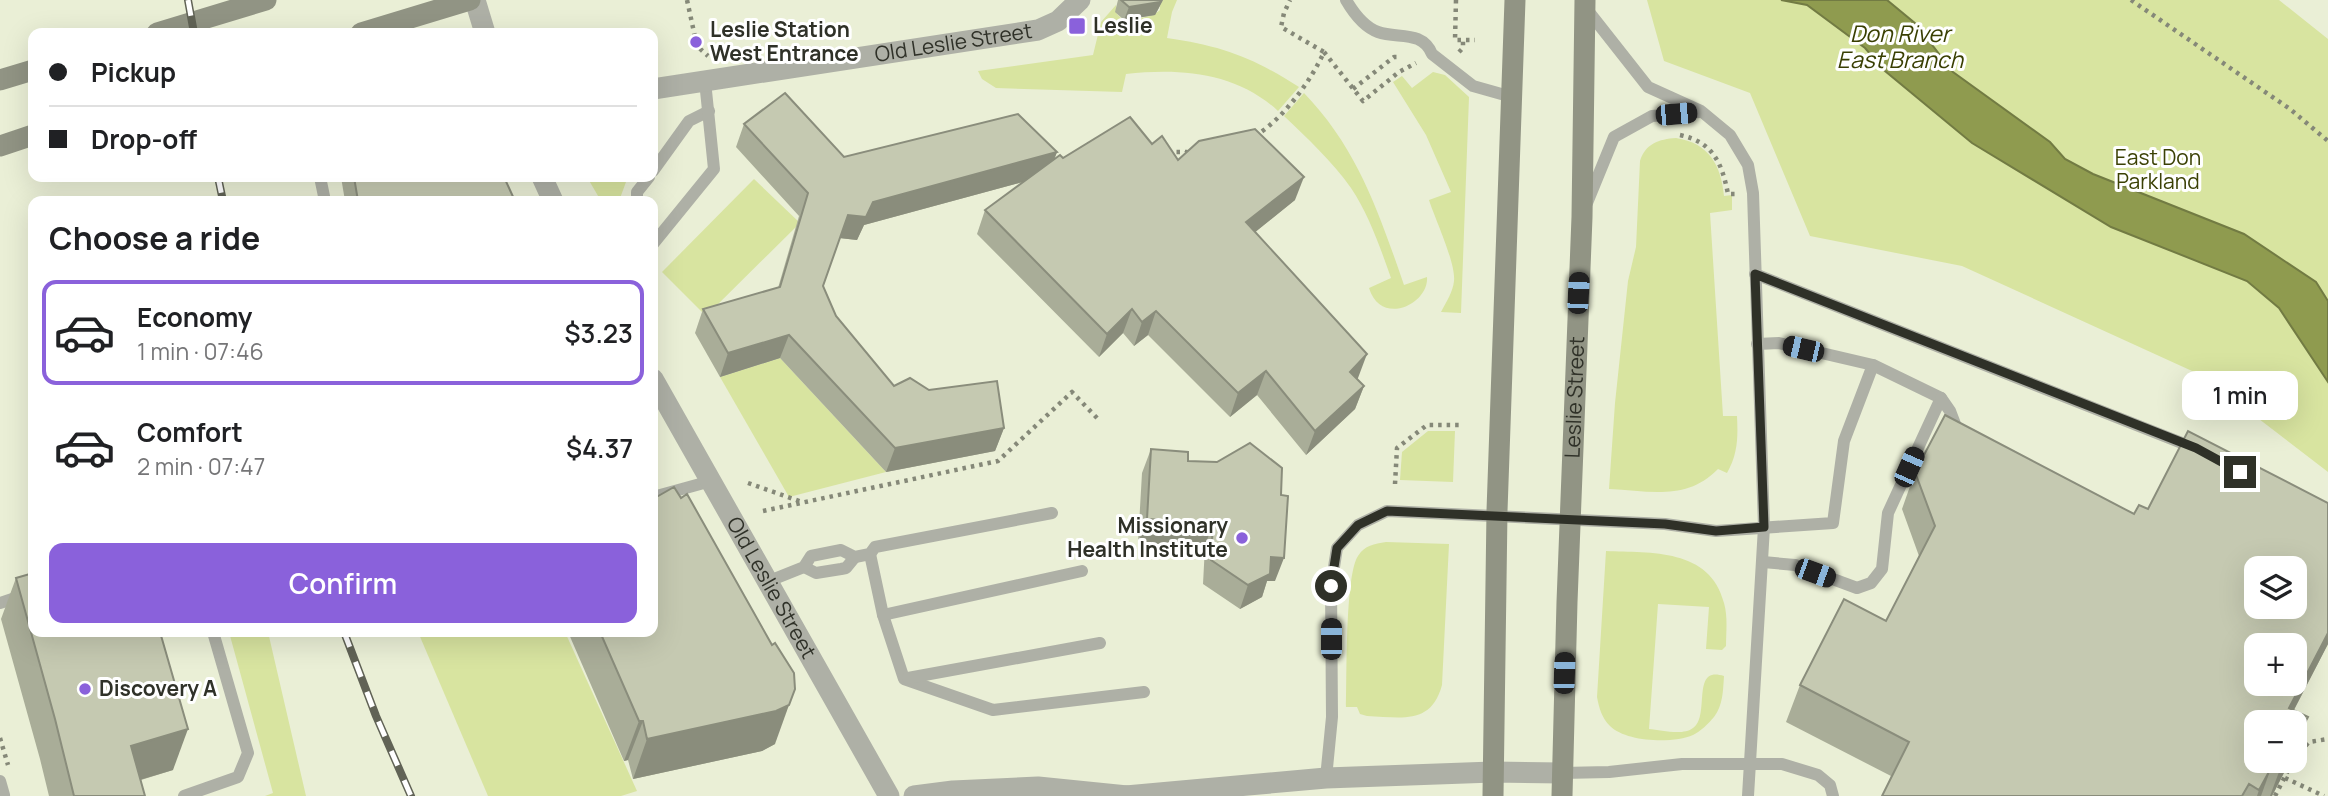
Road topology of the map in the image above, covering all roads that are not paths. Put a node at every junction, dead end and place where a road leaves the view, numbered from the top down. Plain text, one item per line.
1 (265, 0) edge
2 (472, 0) edge
3 (1080, 0) edge
4 (1346, 0) edge
5 (1515, 0) edge
6 (1585, 3) edge
7 (173, 28) edge
8 (378, 28) edge
9 (483, 28) edge
10 (28, 72) edge
11 (0, 80) edge
12 (705, 81) junction
13 (658, 88) edge
14 (1512, 97) junction
15 (709, 111) junction
16 (1701, 111) junction
17 (28, 137) edge
18 (0, 146) edge
19 (658, 164) edge
20 (1582, 217) junction
21 (658, 238) edge
22 (1755, 274) junction
23 (1757, 344) junction
24 (1873, 365) junction
25 (658, 388) edge
26 (1941, 398) junction
27 (1957, 442) edge
28 (2208, 455) edge
29 (711, 481) junction
30 (658, 496) edge
31 (1052, 513) dead end
32 (1764, 527) junction
33 (870, 554) junction
34 (855, 557) junction
35 (1763, 562) junction
36 (804, 567) junction
37 (1082, 571) dead end
38 (769, 581) junction
39 (28, 594) edge
40 (0, 603) edge
41 (883, 615) junction
42 (214, 637) edge
43 (1100, 643) dead end
44 (904, 679) junction
45 (1144, 692) dead end
46 (1749, 765) junction
47 (1493, 772) junction
48 (1562, 773) junction
49 (1326, 778) junction
50 (0, 781) edge
51 (1138, 795) edge
52 (2, 796) edge
53 (184, 796) edge
54 (889, 796) edge
55 (914, 796) edge
56 (1493, 796) edge
57 (1562, 796) edge
58 (1748, 796) edge
59 (1833, 796) edge

1 - 7 main road
2 - 8 main road
2 - 9 street
3 - 12 street, Old Leslie Street
4 - 14 lane
5 - 14 main road
6 - 16 lane
6 - 20 main road, Leslie Street
10 - 11 main road
12 - 13 street, Old Leslie Street
12 - 15 lane
14 - 47 main road
15 - 19 lane
15 - 21 lane
16 - 20 lane
16 - 22 lane
17 - 18 main road
20 - 48 main road, Leslie Street
22 - 23 lane
22 - 28 lane
23 - 24 lane
23 - 32 lane
24 - 26 lane
24 - 32 lane
25 - 29 street, Old Leslie Street
26 - 27 lane
26 - 35 lane
29 - 30 lane
29 - 38 street, Old Leslie Street
31 - 33 lane
32 - 35 lane
32 - 49 lane
33 - 34 lane
33 - 41 lane
34 - 36 lane
34 - 36 lane
35 - 46 lane
36 - 38 lane
37 - 41 lane
38 - 54 street, Old Leslie Street
39 - 40 lane
41 - 44 lane
42 - 53 lane
43 - 44 lane
44 - 45 lane
46 - 48 lane
46 - 58 lane
46 - 59 lane
47 - 48 street
47 - 49 street
47 - 56 main road
48 - 57 main road, Leslie Street
49 - 51 street
50 - 52 lane
51 - 55 street

